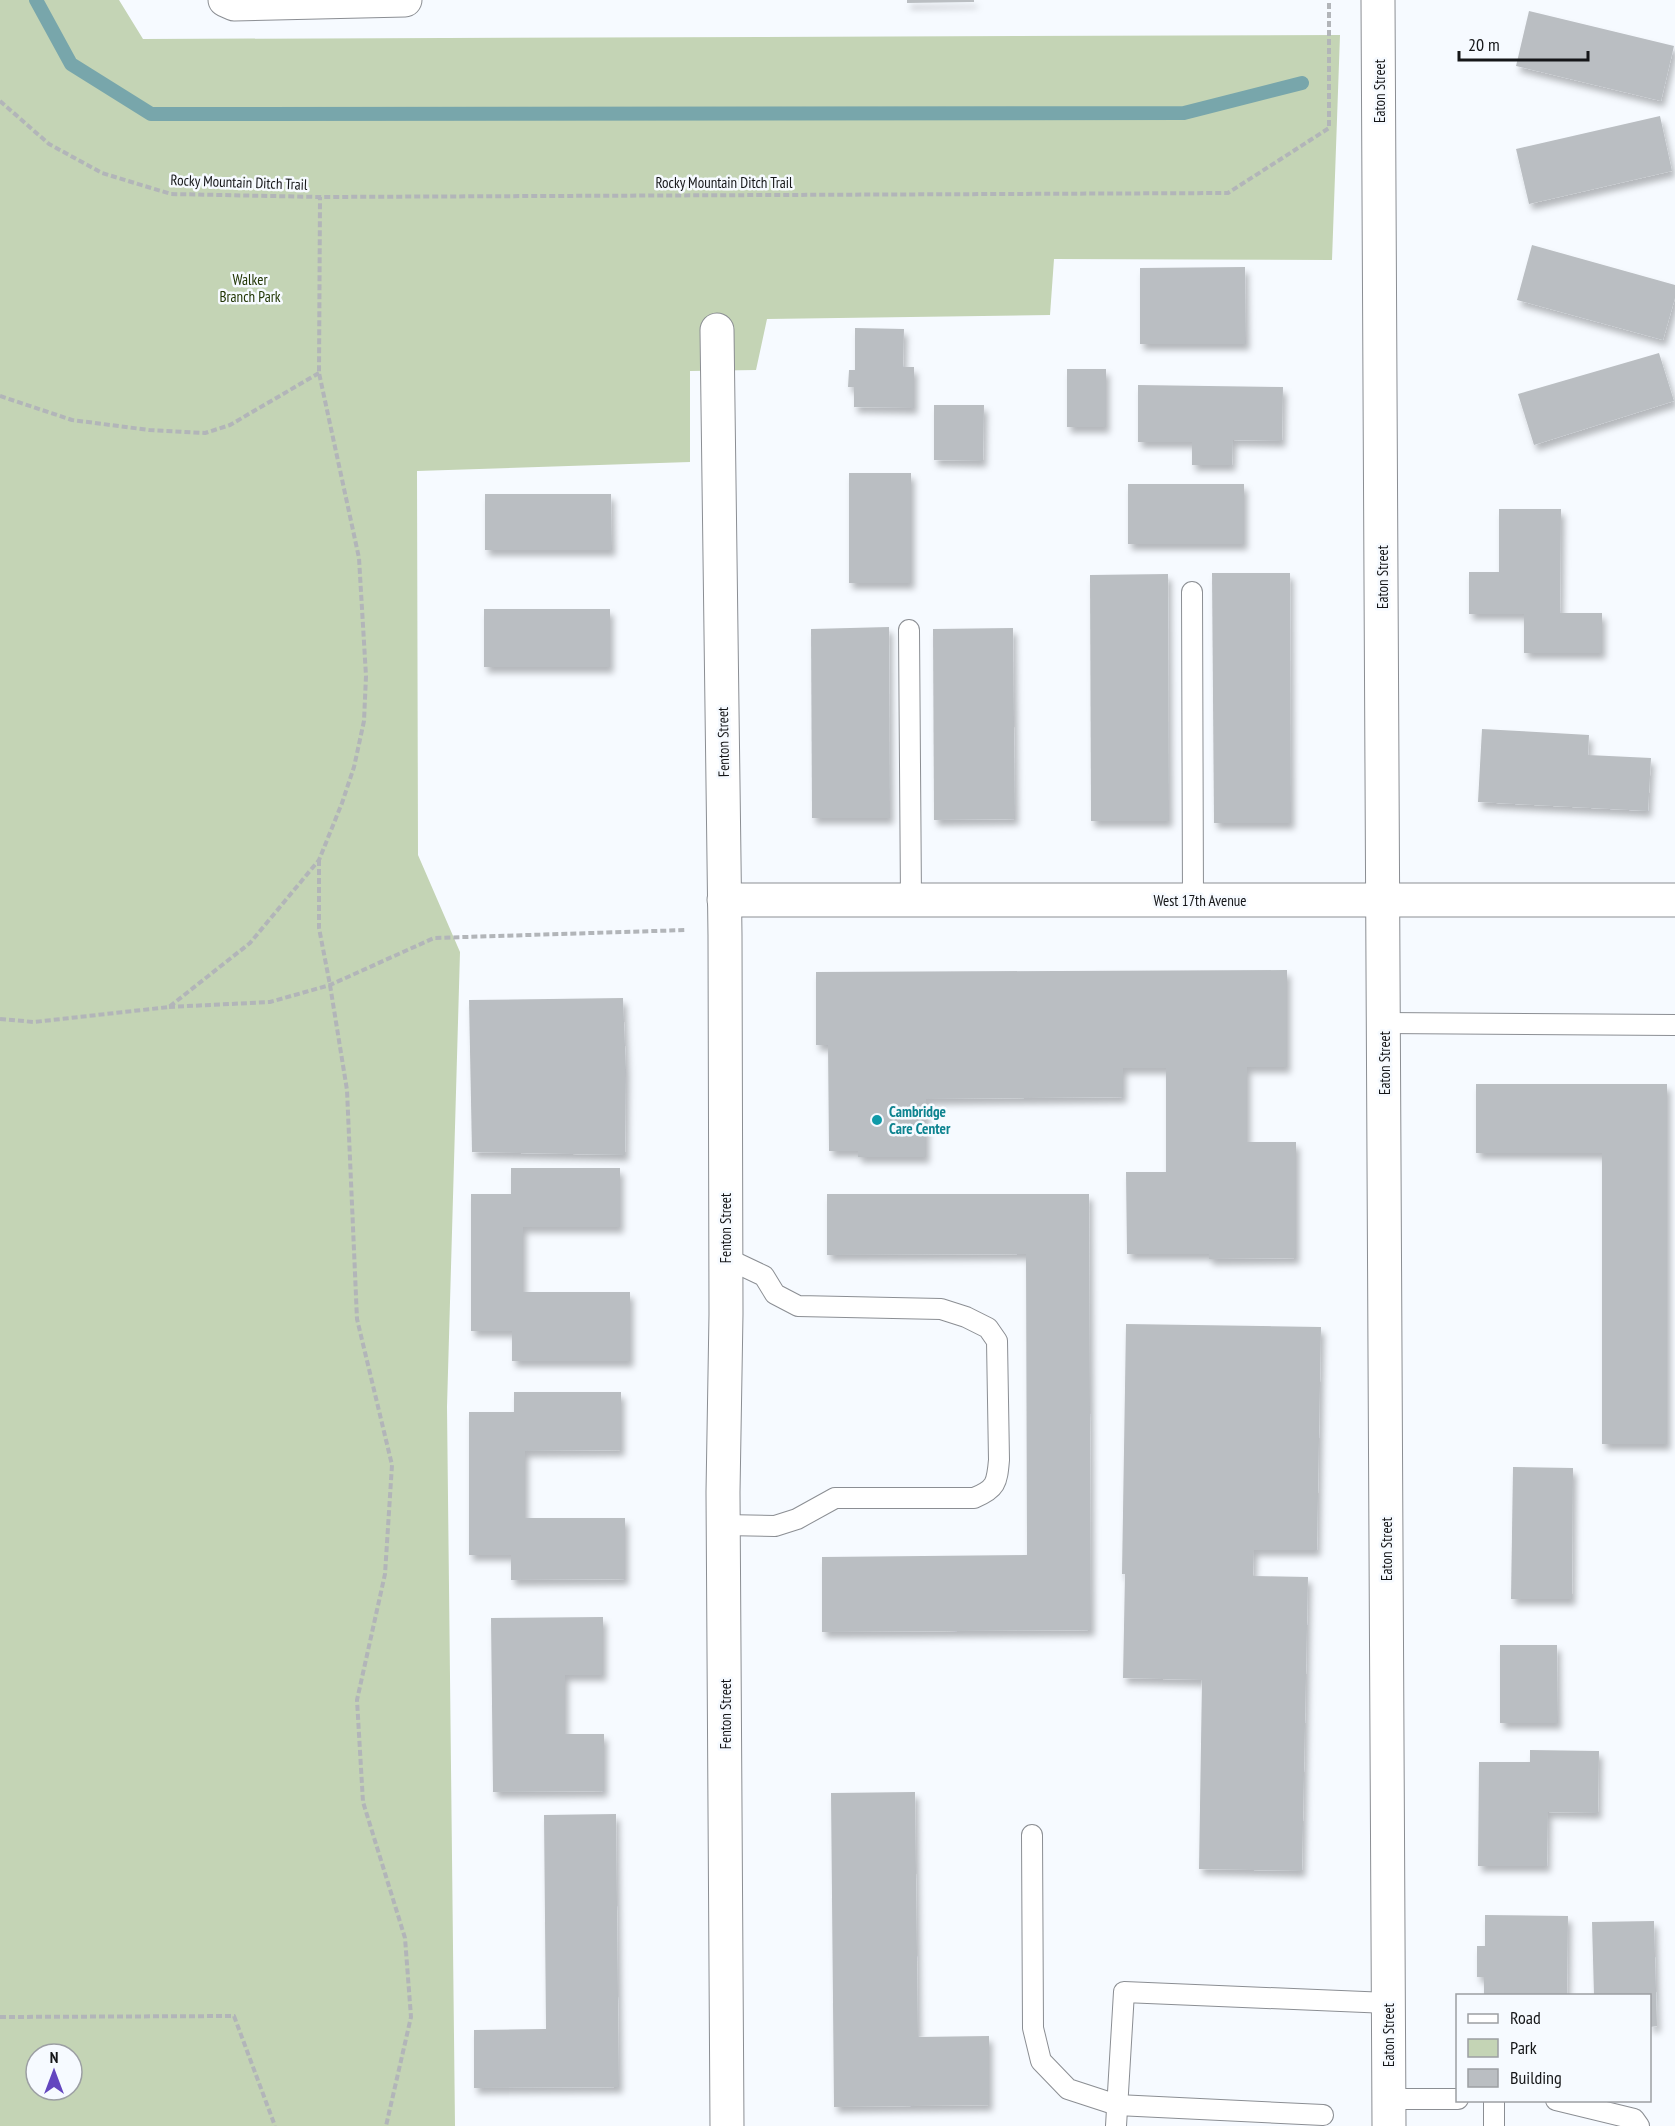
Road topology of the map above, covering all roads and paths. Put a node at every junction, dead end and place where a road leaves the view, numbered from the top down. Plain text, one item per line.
1 (225, 0) edge
2 (405, 0) edge
3 (1329, 0) edge
4 (1378, 0) edge
5 (0, 101) edge
6 (320, 197) junction
7 (717, 330) dead end
8 (319, 373) junction
9 (0, 396) edge
10 (1192, 591) dead end
11 (909, 630) dead end
12 (319, 860) junction
13 (724, 900) junction
14 (911, 900) junction
15 (1193, 900) junction
16 (1384, 900) junction
17 (1675, 900) edge
18 (684, 931) dead end
19 (330, 985) junction
20 (169, 1007) junction
21 (0, 1019) edge
22 (1384, 1023) junction
23 (1675, 1025) edge
24 (726, 1258) junction
25 (724, 1525) junction
26 (1032, 1835) dead end
27 (1388, 2003) junction
28 (0, 2017) edge
29 (1456, 2100) edge
30 (1494, 2102) edge
31 (1564, 2102) edge
32 (1117, 2105) junction
33 (1388, 2112) edge
34 (1323, 2115) dead end
35 (275, 2126) edge
36 (386, 2126) edge
37 (727, 2126) edge
38 (1116, 2126) edge
39 (1494, 2126) edge
40 (1640, 2126) edge

1 - 2 street
3 - 6 path, Rocky Mountain Ditch Trail
4 - 16 street, Eaton Street
5 - 6 path, Rocky Mountain Ditch Trail
6 - 8 path
7 - 13 street, Fenton Street
8 - 9 path
8 - 12 path
10 - 15 lane
11 - 14 lane
12 - 19 path
12 - 20 path
13 - 14 street, West 17th Avenue
13 - 24 street, Fenton Street
14 - 15 street, West 17th Avenue
15 - 16 street, West 17th Avenue
16 - 17 street, West 17th Avenue
16 - 22 street, Eaton Street
18 - 19 path
19 - 20 path
19 - 36 path
20 - 21 path
22 - 23 lane
22 - 27 street, Eaton Street
24 - 25 street, Fenton Street
24 - 25 lane
25 - 37 street, Fenton Street
26 - 32 lane
27 - 32 lane
27 - 33 street, Eaton Street
28 - 35 path
29 - 33 lane
30 - 39 lane
31 - 40 lane
32 - 34 lane
32 - 38 lane

